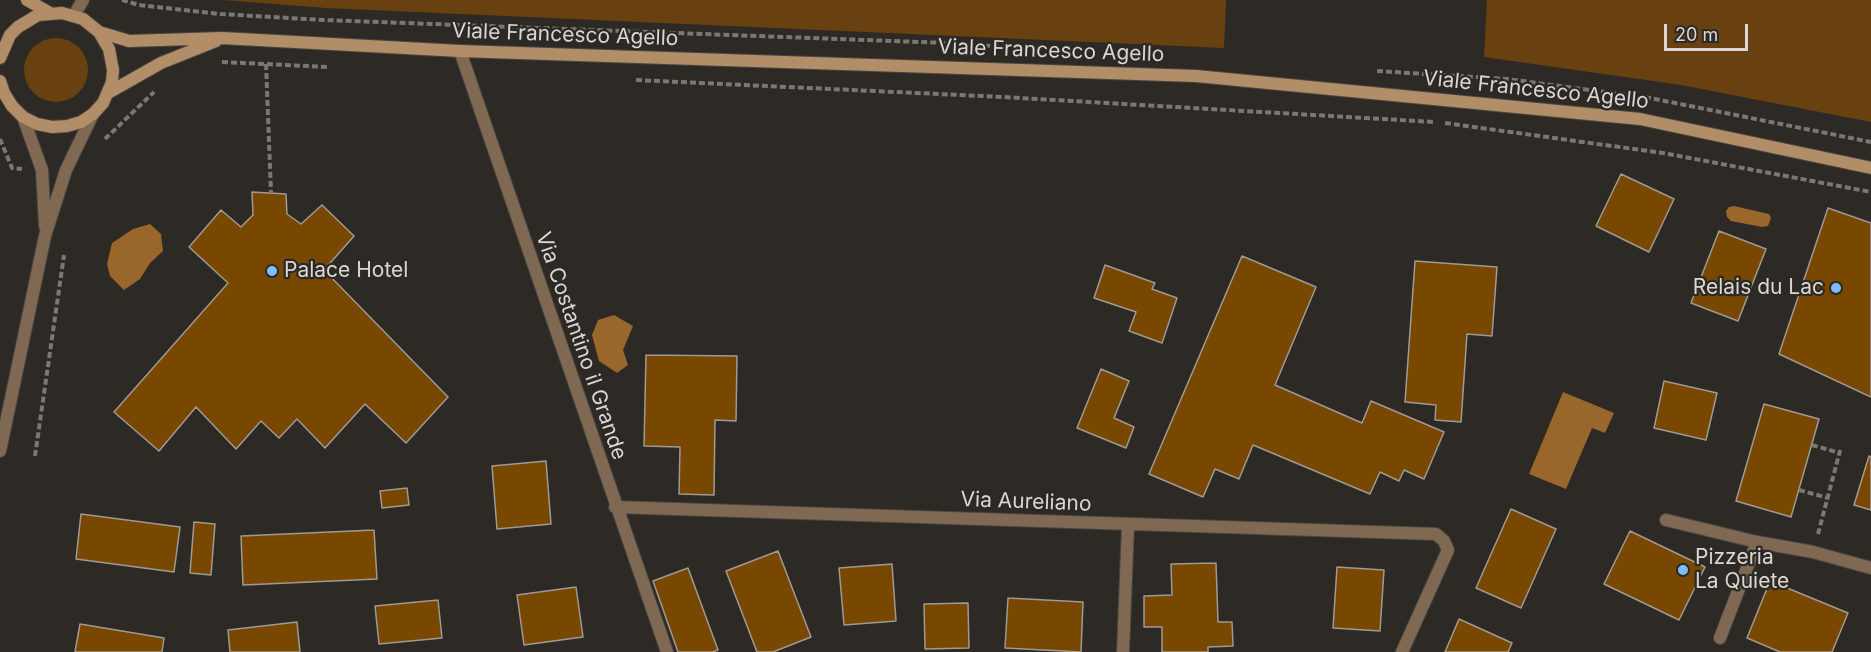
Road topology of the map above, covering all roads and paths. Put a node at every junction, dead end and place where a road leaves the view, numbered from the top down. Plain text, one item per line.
1 (27, 0) edge
2 (83, 0) edge
3 (50, 13) junction
4 (74, 15) junction
5 (99, 32) junction
6 (222, 38) junction
7 (460, 51) junction
8 (0, 58) edge
9 (214, 64) dead end
10 (266, 64) junction
11 (337, 67) dead end
12 (634, 80) dead end
13 (1, 90) edge
14 (155, 90) dead end
15 (108, 93) junction
16 (93, 114) junction
17 (23, 117) junction
18 (0, 139) edge
19 (103, 141) dead end
20 (1871, 168) edge
21 (42, 170) junction
22 (1871, 192) edge
23 (271, 194) dead end
24 (45, 236) junction
25 (65, 245) dead end
26 (1812, 445) dead end
27 (1841, 447) dead end
28 (0, 451) edge
29 (1840, 453) junction
30 (35, 456) dead end
31 (1798, 490) dead end
32 (1828, 498) junction
33 (615, 507) junction
34 (1666, 520) dead end
35 (1128, 525) junction
36 (1757, 542) junction
37 (1813, 552) junction
38 (1871, 568) edge
39 (1720, 638) dead end
40 (667, 652) edge
41 (1123, 652) edge
42 (1402, 652) edge

1 - 3 main road
2 - 4 street
3 - 4 main road
3 - 8 main road
4 - 5 main road
5 - 6 main road, Viale Francesco Agello
5 - 15 main road
6 - 7 main road, Viale Francesco Agello
6 - 15 main road, Viale Francesco Agello
7 - 20 main road, Viale Francesco Agello
7 - 33 street, Via Costantino il Grande
9 - 10 path
10 - 11 path
10 - 23 path
12 - 22 path
13 - 17 main road
14 - 19 path
15 - 16 main road
16 - 17 main road
16 - 24 street
17 - 21 street
18 - 21 path
21 - 24 street
24 - 28 street
25 - 30 path
26 - 29 path
27 - 29 path
29 - 32 path
31 - 32 path
32 - 37 path
33 - 35 street, Via Aureliano
33 - 40 street, Via Costantino il Grande
34 - 36 street
35 - 41 street
35 - 42 street, Via Aureliano
36 - 37 street
36 - 39 street
37 - 38 street

